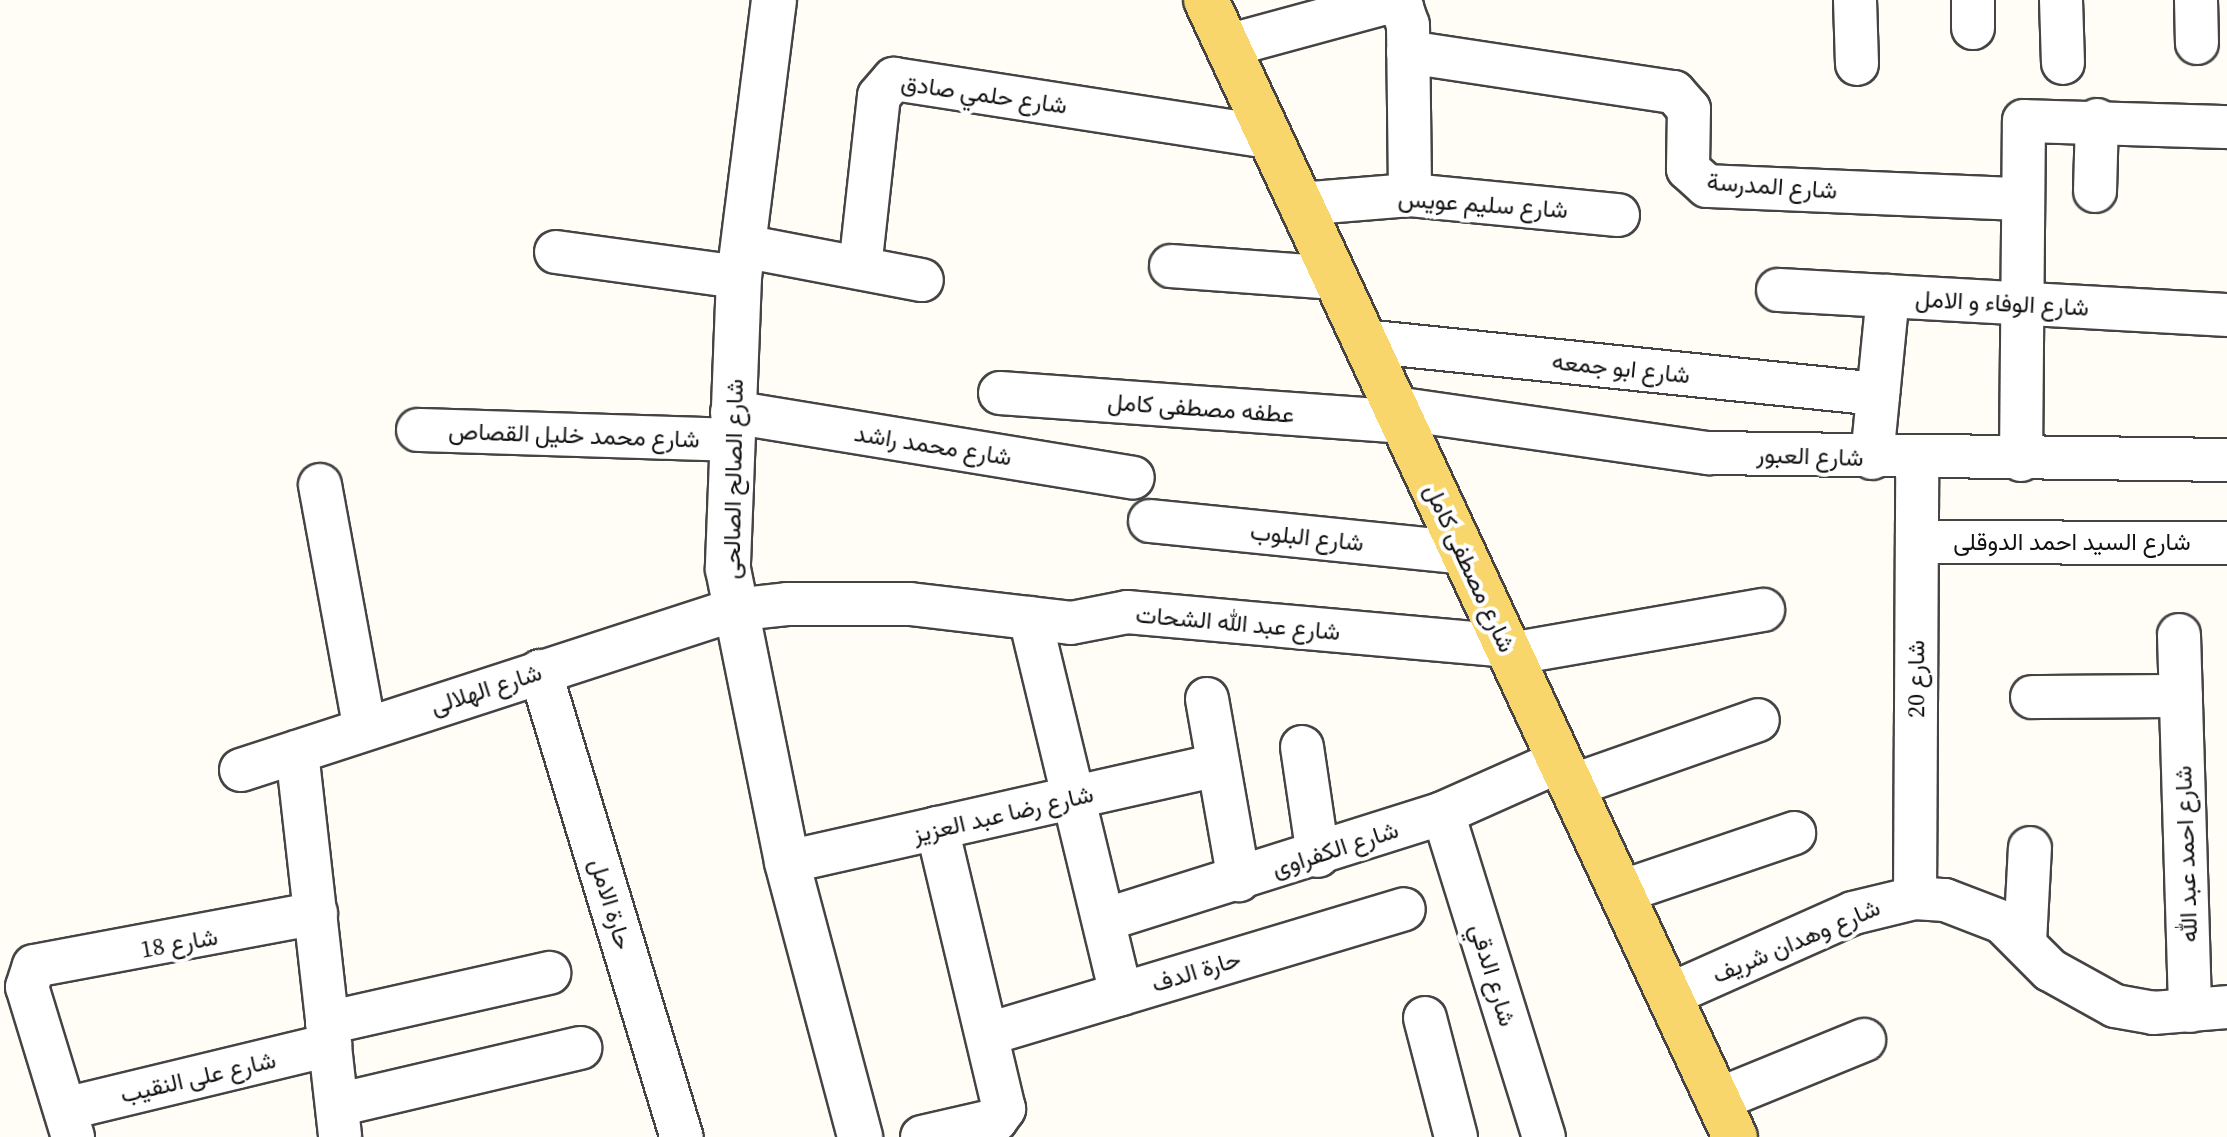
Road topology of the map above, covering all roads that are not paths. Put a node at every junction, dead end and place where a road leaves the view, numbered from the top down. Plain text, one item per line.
1 (774, 0) edge
2 (1206, 0) edge
3 (1855, 0) edge
4 (2061, 0) edge
5 (2196, 0) edge
6 (2197, 43) dead end
7 (1227, 46) junction
8 (1408, 52) junction
9 (2063, 63) dead end
10 (1857, 64) dead end
11 (2097, 120) junction
12 (2227, 127) edge
13 (1269, 137) junction
14 (2095, 191) dead end
15 (1410, 195) junction
16 (2023, 199) junction
17 (1300, 204) junction
18 (1618, 215) dead end
19 (556, 252) dead end
20 (741, 262) junction
21 (1171, 266) dead end
22 (860, 268) junction
23 (1335, 278) junction
24 (922, 280) dead end
25 (1778, 290) dead end
26 (1888, 296) junction
27 (2023, 304) junction
28 (2227, 315) edge
29 (1364, 341) junction
30 (1000, 393) dead end
31 (1878, 394) junction
32 (1399, 415) junction
33 (732, 426) junction
34 (418, 430) dead end
35 (1872, 458) junction
36 (1917, 460) junction
37 (2021, 460) junction
38 (2227, 460) edge
39 (1133, 478) dead end
40 (320, 485) dead end
41 (1150, 521) dead end
42 (1917, 542) junction
43 (2227, 543) edge
44 (1463, 553) junction
45 (733, 610) junction
46 (1763, 610) dead end
47 (1030, 618) junction
48 (2179, 635) dead end
49 (1508, 650) junction
50 (540, 671) junction
51 (2181, 696) junction
52 (2032, 697) dead end
53 (1207, 699) dead end
54 (1758, 720) dead end
55 (365, 729) junction
56 (1302, 747) dead end
57 (297, 752) junction
58 (1218, 765) junction
59 (241, 770) dead end
60 (1565, 774) junction
61 (1074, 797) junction
62 (1443, 813) junction
63 (937, 828) junction
64 (1794, 833) dead end
65 (2030, 848) dead end
66 (1318, 856) junction
67 (787, 862) junction
68 (1239, 880) junction
69 (1621, 892) junction
70 (1915, 898) junction
71 (1404, 909) dead end
72 (316, 913) junction
73 (1104, 920) junction
74 (2025, 942) junction
75 (549, 973) dead end
76 (1121, 994) junction
77 (1669, 995) junction
78 (2209, 1009) edge
79 (1425, 1018) dead end
80 (329, 1034) junction
81 (988, 1034) junction
82 (1864, 1040) dead end
83 (580, 1048) dead end
84 (1726, 1118) edge
85 (69, 1123) edge
86 (332, 1127) edge
87 (682, 1137) edge
88 (860, 1137) edge
89 (922, 1137) edge
90 (1456, 1137) edge
91 (1544, 1137) edge

1 - 20 street, شارع الصالح الصالحى
2 - 7 main road, شارع مصطفى كامل
3 - 10 street
4 - 9 street
5 - 6 street
7 - 8 street
7 - 13 main road, شارع مصطفى كامل
8 - 15 street
8 - 16 street, شارع المدرسة
11 - 12 street
11 - 14 street
11 - 16 street
13 - 17 main road, شارع مصطفى كامل
13 - 22 street, شارع حلمي صادق
15 - 17 street, شارع سليم عويس
15 - 18 street, شارع سليم عويس
16 - 27 street
17 - 23 main road, شارع مصطفى كامل
19 - 20 street
20 - 22 street
20 - 33 street, شارع الصالح الصالحى
21 - 23 street
22 - 24 street
23 - 29 main road, شارع مصطفى كامل
25 - 26 street, شارع الوفاء و الامل
26 - 27 street, شارع الوفاء و الامل
26 - 31 street
27 - 28 street, شارع الوفاء و الامل
27 - 37 street
29 - 31 street, شارع ابو جمعه
29 - 32 main road, شارع مصطفى كامل
30 - 32 street, عطفه مصطفى كامل
31 - 35 street
32 - 35 street, شارع العبور
32 - 44 main road, شارع مصطفى كامل
33 - 34 street, شارع محمد خليل القصاص
33 - 39 street, شارع محمد راشد
33 - 45 street, شارع الصالح الصالحى
35 - 36 street, شارع العبور
36 - 37 street, شارع العبور
36 - 42 street, شارع 20
37 - 38 street, شارع العبور
40 - 55 street
41 - 44 street, شارع البلوب
42 - 43 street, شارع السيد احمد الدوقلى
42 - 70 street, شارع 20
44 - 49 main road, شارع مصطفى كامل
45 - 47 street, شارع عبد الله الشحات
45 - 50 street, شارع الهلالى
45 - 67 street, شارع الصالح الصالحى
46 - 49 street, شارع عبد الله الشحات
47 - 49 street, شارع عبد الله الشحات
47 - 61 street
48 - 51 street, شارع احمد عبد الله
49 - 60 main road, شارع مصطفى كامل
50 - 55 street, شارع الهلالى
50 - 87 street, حارة الامل
51 - 52 street
51 - 78 street, شارع احمد عبد الله
53 - 58 street
54 - 60 street, شارع الكفراوى
55 - 57 street, شارع الهلالى
56 - 66 street
57 - 59 street, شارع الهلالى
57 - 72 street
58 - 61 street, شارع رضا عبد العزيز
58 - 68 street
60 - 62 street, شارع الكفراوى
60 - 69 main road, شارع مصطفى كامل
61 - 63 street, شارع رضا عبد العزيز
61 - 73 street
62 - 66 street, شارع الكفراوى
62 - 91 street, شارع الدقي
63 - 67 street, شارع رضا عبد العزيز
63 - 81 street
64 - 69 street
65 - 74 street
66 - 68 street, شارع الكفراوى
67 - 88 street, شارع الصالح الصالحى
68 - 73 street, شارع الكفراوى
69 - 77 main road, شارع مصطفى كامل
70 - 74 street, شارع وهدان شريف
70 - 77 street, شارع وهدان شريف
71 - 76 street, حارة الدف
72 - 80 street
72 - 85 street, شارع 18
73 - 76 street
74 - 78 street, شارع وهدان شريف
75 - 80 street, شارع على النقيب
76 - 81 street, حارة الدف
77 - 84 main road, شارع مصطفى كامل
79 - 90 street
80 - 85 street, شارع على النقيب
80 - 86 street
81 - 89 street
82 - 84 street
83 - 86 street

